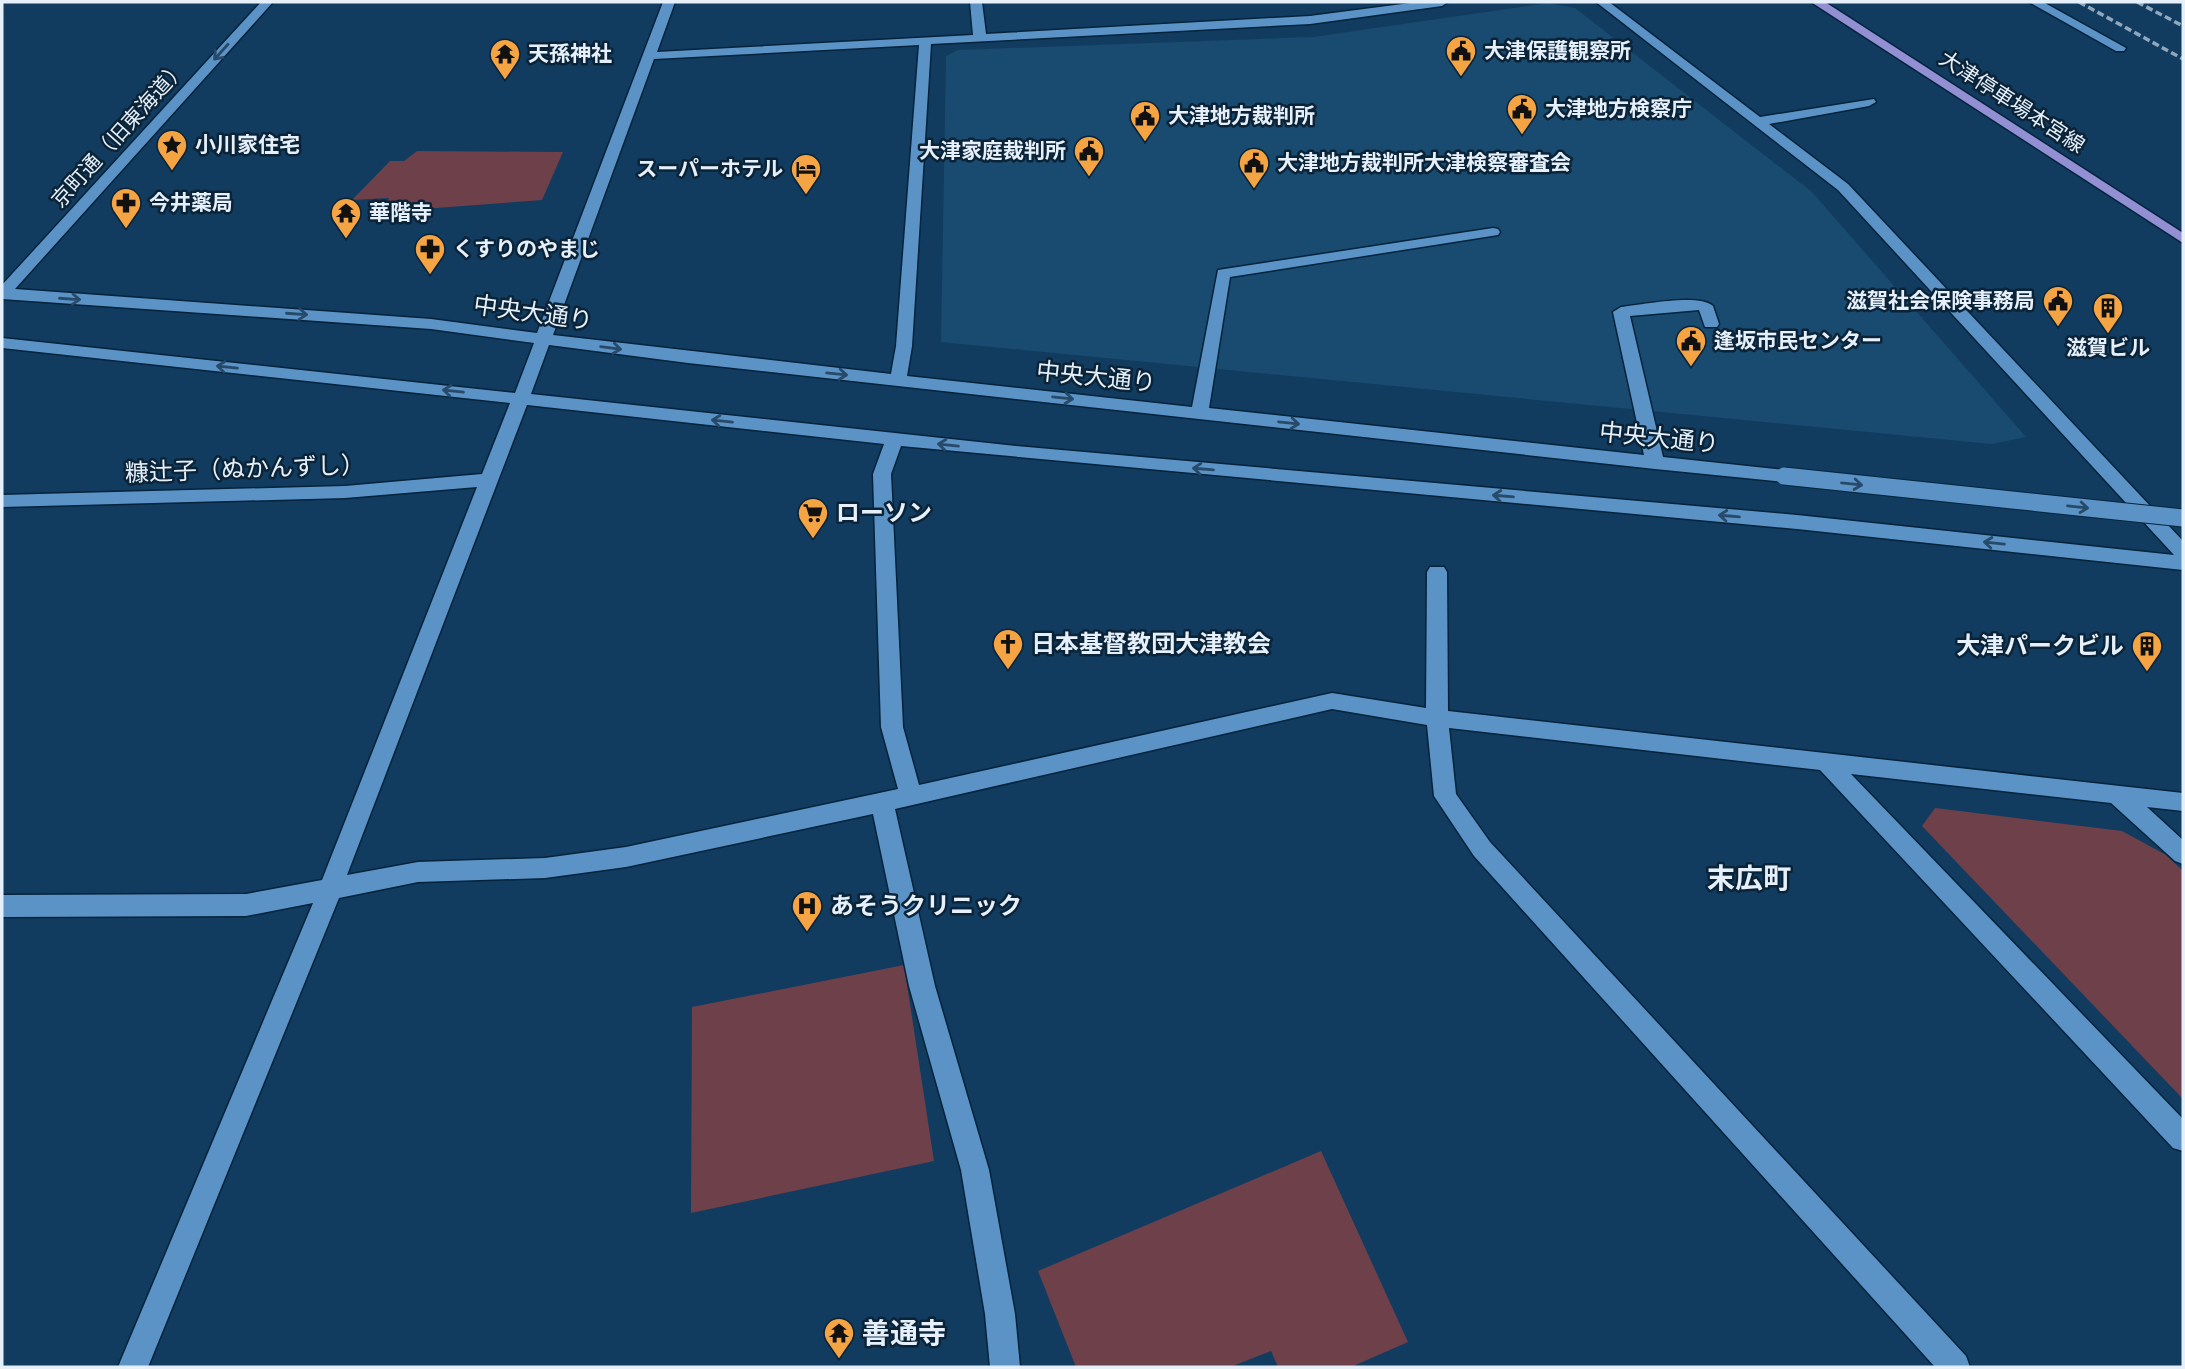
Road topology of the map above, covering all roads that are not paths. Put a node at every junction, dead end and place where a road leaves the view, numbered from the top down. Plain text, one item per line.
1 (267, 2) edge
2 (669, 2) edge
3 (976, 2) edge
4 (1442, 2) edge
5 (1602, 2) edge
6 (1822, 2) edge
7 (2035, 2) edge
8 (1368, 7) edge
9 (980, 39) junction
10 (925, 42) junction
11 (2120, 48) dead end
12 (648, 56) junction
13 (1869, 102) dead end
14 (1756, 122) junction
15 (1493, 232) dead end
16 (2183, 239) edge
17 (2, 293) edge
18 (1711, 324) dead end
19 (543, 339) junction
20 (2, 343) edge
21 (898, 380) junction
22 (521, 398) junction
23 (1200, 413) junction
24 (895, 439) junction
25 (1655, 463) junction
26 (489, 480) junction
27 (2, 501) edge
28 (2183, 518) edge
29 (2183, 553) edge
30 (2183, 563) edge
31 (1437, 572) dead end
32 (1437, 718) junction
33 (1826, 762) junction
34 (2117, 794) junction
35 (911, 797) junction
36 (2183, 802) edge
37 (882, 804) junction
38 (2183, 854) edge
39 (330, 889) junction
40 (2, 906) edge
41 (2183, 1138) edge
42 (133, 1367) edge
43 (1005, 1367) edge
44 (1955, 1367) edge

1 -> 17 street, 京町通（旧東海道）
2 - 12 street
3 - 9 street
4 - 8 street
5 - 14 street
6 - 16 main road, 大津停車場本宮線
7 - 11 street
8 - 9 street
9 - 10 street
10 - 12 street
10 - 21 street
12 - 19 street
13 - 14 street
14 - 29 street
15 - 23 street
17 -> 19 street, 中央大通り
18 - 25 street
19 -> 21 street, 中央大通り
19 - 22 street
22 -> 20 street
21 -> 23 street, 中央大通り
24 -> 22 street
22 - 26 street
23 -> 25 street, 中央大通り
30 -> 24 street
24 - 35 street
25 -> 28 street, 中央大通り, bridge
26 - 27 street, 糠辻子（ぬかんずし）
26 - 39 street
31 - 32 street
32 - 33 street
32 - 35 street
32 - 44 street
33 - 34 street
33 - 41 street
34 - 36 street
34 - 38 street
35 - 37 street
37 - 39 street
37 - 43 street
39 - 40 street
39 - 42 street

